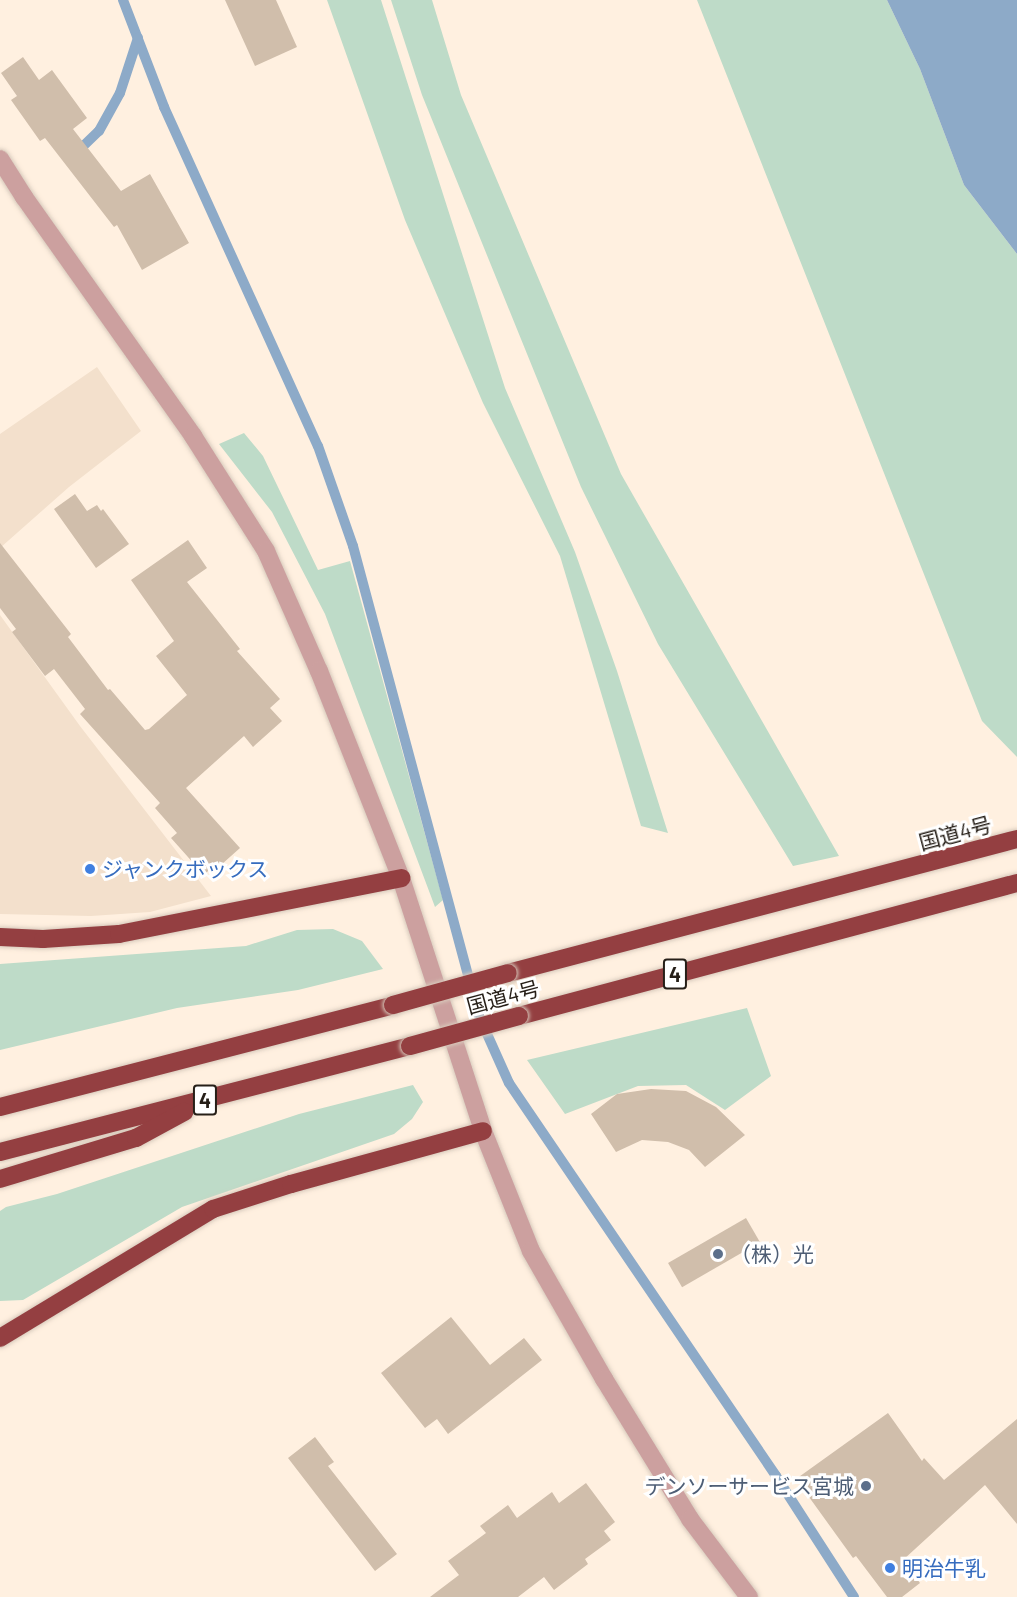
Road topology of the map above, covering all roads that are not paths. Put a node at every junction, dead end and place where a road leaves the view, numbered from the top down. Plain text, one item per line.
1 (0, 159) edge
2 (1017, 839) edge
3 (401, 878) junction
4 (1017, 882) edge
5 (0, 937) edge
6 (206, 1100) junction
7 (3, 1106) edge
8 (483, 1131) junction
9 (0, 1152) edge
10 (0, 1179) edge
11 (4, 1332) edge
12 (749, 1597) edge

1 - 3 street
2 - 7 highway, 国道4号 / 4, bridge
3 - 5 highway
3 - 8 street
4 - 6 highway, 国道4号 / 4, bridge
6 - 9 highway, 国道4号 / 4
6 - 10 highway
8 - 11 highway
8 - 12 street

